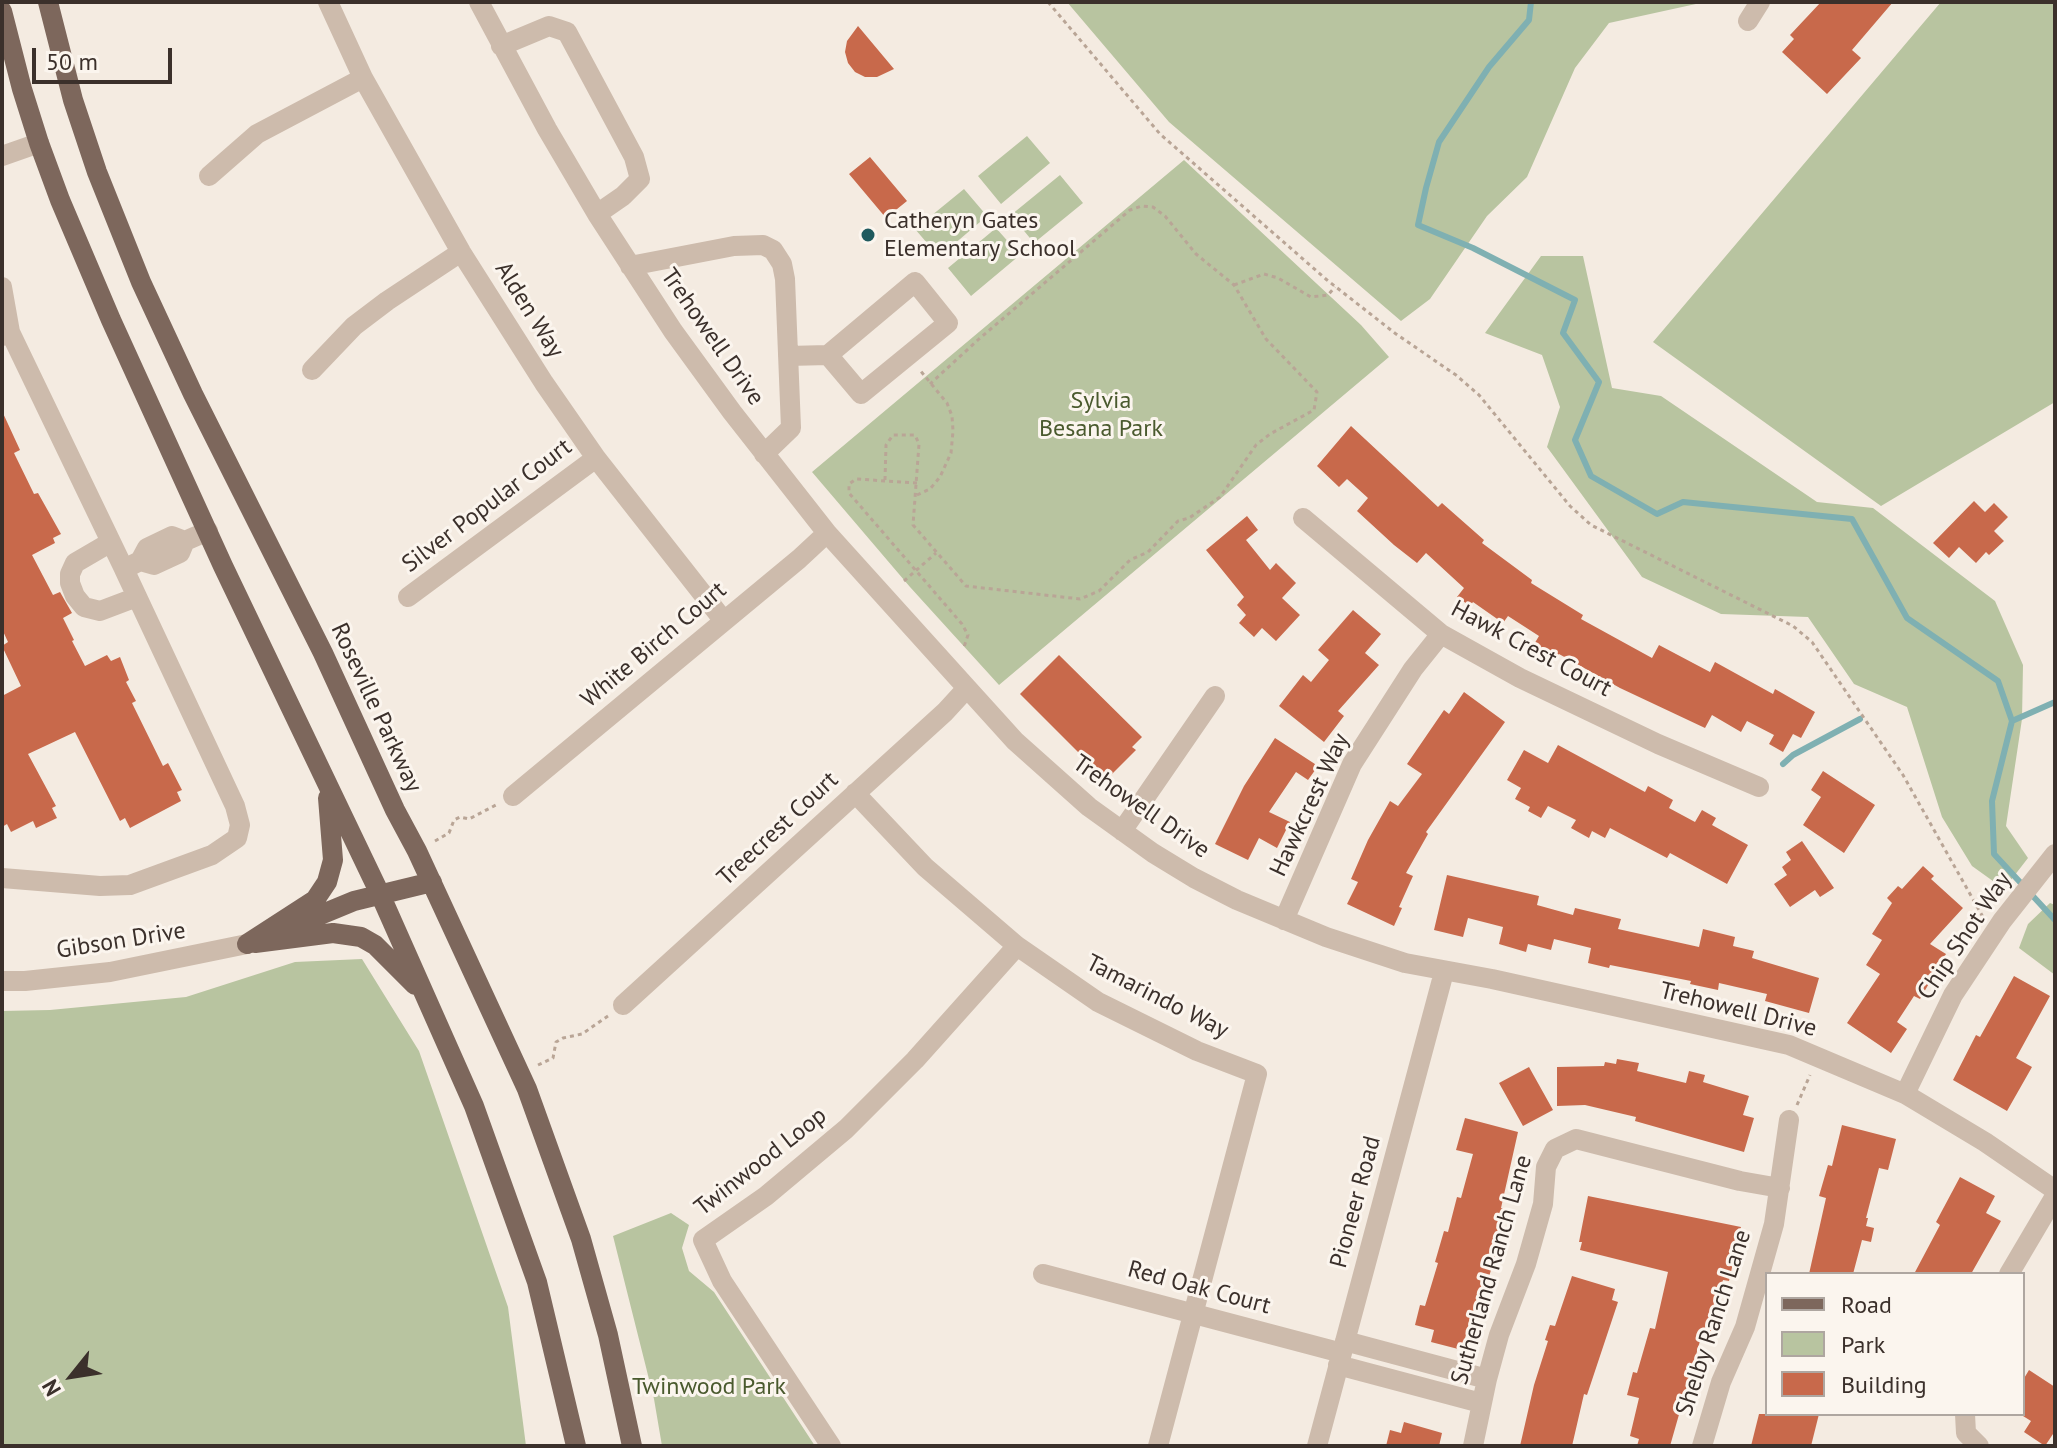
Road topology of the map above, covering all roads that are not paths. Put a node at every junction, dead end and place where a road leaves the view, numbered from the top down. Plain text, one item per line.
1 (48, 2) edge
2 (328, 2) edge
3 (479, 2) edge
4 (1760, 2) edge
5 (2, 11) edge
6 (1748, 21) dead end
7 (501, 46) junction
8 (363, 78) junction
9 (39, 143) junction
10 (2, 156) edge
11 (209, 176) dead end
12 (597, 214) junction
13 (461, 252) junction
14 (630, 266) junction
15 (2, 287) edge
16 (6, 334) edge
17 (828, 355) junction
18 (788, 356) junction
19 (312, 370) dead end
20 (764, 454) junction
21 (596, 458) junction
22 (1303, 518) dead end
23 (208, 531) junction
24 (827, 533) junction
25 (111, 542) junction
26 (132, 565) junction
27 (137, 597) junction
28 (408, 597) dead end
29 (724, 621) junction
30 (1441, 634) junction
31 (967, 688) junction
32 (1215, 696) dead end
33 (327, 785) junction
34 (1759, 787) dead end
35 (855, 793) junction
36 (513, 796) road end
37 (1122, 831) junction
38 (2052, 857) edge
39 (2, 878) edge
40 (432, 882) junction
41 (380, 894) junction
42 (1284, 920) junction
43 (247, 944) junction
44 (1017, 946) junction
45 (1444, 972) junction
46 (2, 981) edge
47 (422, 992) junction
48 (623, 1005) road end
49 (1905, 1094) junction
50 (1789, 1120) road end
51 (1780, 1188) junction
52 (2055, 1193) edge
53 (2010, 1272) edge
54 (1043, 1274) dead end
55 (1193, 1313) junction
56 (1342, 1353) junction
57 (1487, 1379) junction
58 (1481, 1403) junction
59 (1965, 1416) edge
60 (576, 1446) edge
61 (632, 1446) edge
62 (831, 1446) edge
63 (1158, 1446) edge
64 (1317, 1446) edge
65 (1473, 1446) edge
66 (1702, 1446) edge
67 (1979, 1446) edge

1 - 40 main road, Roseville Parkway
2 - 8 street, Alden Way
3 - 7 street, Trehowell Drive
4 - 6 street
5 - 9 main road
7 - 12 street, Trehowell Drive
7 - 12 street
8 - 11 street
8 - 13 street, Alden Way
9 - 10 street
9 - 23 main road
12 - 14 street, Trehowell Drive
13 - 19 street
13 - 21 street, Alden Way
14 - 18 street
14 - 20 street, Trehowell Drive
15 - 16 street
16 - 25 street
17 - 17 street
17 - 18 street
18 - 20 street
20 - 24 street, Trehowell Drive
21 - 28 street, Silver Popular Court
21 - 29 street, Alden Way
22 - 30 street, Hawk Crest Court
23 - 26 street
23 - 33 main road
24 - 29 street, White Birch Court
24 - 31 street, Trehowell Drive
25 - 26 street
25 - 27 street
26 - 27 street
27 - 39 street
29 - 36 street, White Birch Court
30 - 34 street, Hawk Crest Court
30 - 42 street, Hawkcrest Way
31 - 35 street, Treecrest Court
31 - 37 street, Trehowell Drive
32 - 37 street
33 - 41 main road
33 - 43 main road
35 - 44 street, Tamarindo Way
35 - 48 street, Treecrest Court
37 - 42 street, Trehowell Drive
38 - 49 street, Chip Shot Way
40 - 41 main road
40 - 61 main road, Roseville Parkway
41 - 43 main road
41 - 47 main road
42 - 45 street, Trehowell Drive
43 - 46 street, Gibson Drive
43 - 47 main road
44 - 55 street, Tamarindo Way
44 - 62 street, Twinwood Loop
45 - 49 street, Trehowell Drive
45 - 56 street, Pioneer Road
47 - 60 main road
49 - 52 street, Trehowell Drive
50 - 51 street, Shelby Ranch Lane
51 - 57 street, Sutherland Ranch Lane
51 - 66 street, Shelby Ranch Lane
52 - 53 street
54 - 55 street, Red Oak Court
55 - 56 street, Red Oak Court
55 - 63 street
56 - 57 street
56 - 58 street
56 - 64 street, Pioneer Road
57 - 58 street, Sutherland Ranch Lane
58 - 65 street, Sutherland Ranch Lane
59 - 67 street

